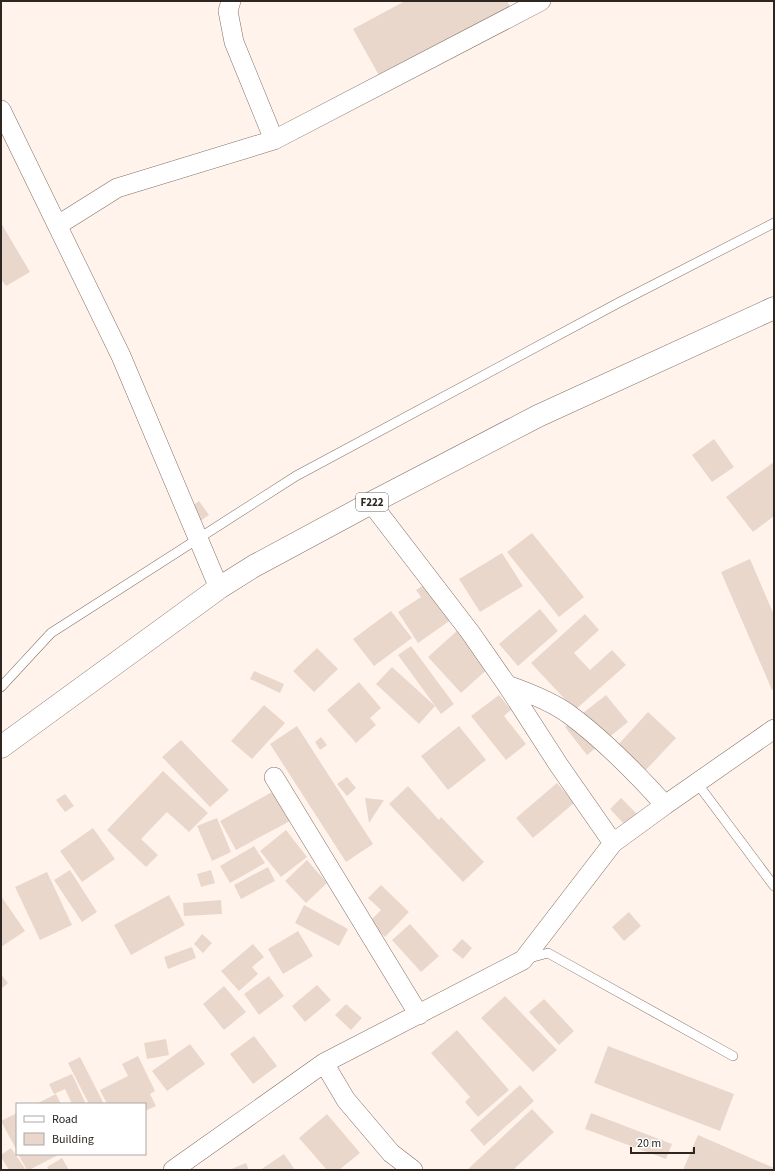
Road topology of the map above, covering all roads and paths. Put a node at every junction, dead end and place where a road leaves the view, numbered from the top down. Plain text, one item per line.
1 (231, 1) edge
2 (536, 2) edge
3 (1, 110) edge
4 (274, 140) junction
5 (774, 223) edge
6 (58, 225) junction
7 (774, 308) edge
8 (371, 503) junction
9 (198, 539) junction
10 (219, 588) junction
11 (507, 685) junction
12 (1, 687) edge
13 (774, 730) edge
14 (1, 747) edge
15 (274, 777) dead end
16 (697, 783) junction
17 (665, 805) junction
18 (613, 843) junction
19 (774, 886) edge
20 (523, 960) junction
21 (418, 1015) junction
22 (733, 1056) dead end
23 (324, 1063) junction
24 (173, 1170) edge
25 (413, 1170) edge

1 - 4 street
2 - 4 street
3 - 6 street
4 - 6 street
5 - 9 lane
6 - 9 street
7 - 8 main road, F222
8 - 10 main road, F222
8 - 11 street
9 - 10 street
9 - 12 lane
10 - 14 main road, F222
11 - 17 street
11 - 18 street
13 - 16 street
15 - 21 street
16 - 17 street
16 - 19 lane
17 - 18 street
18 - 20 street
20 - 21 street
20 - 22 lane
21 - 23 street
23 - 24 street
23 - 25 street

